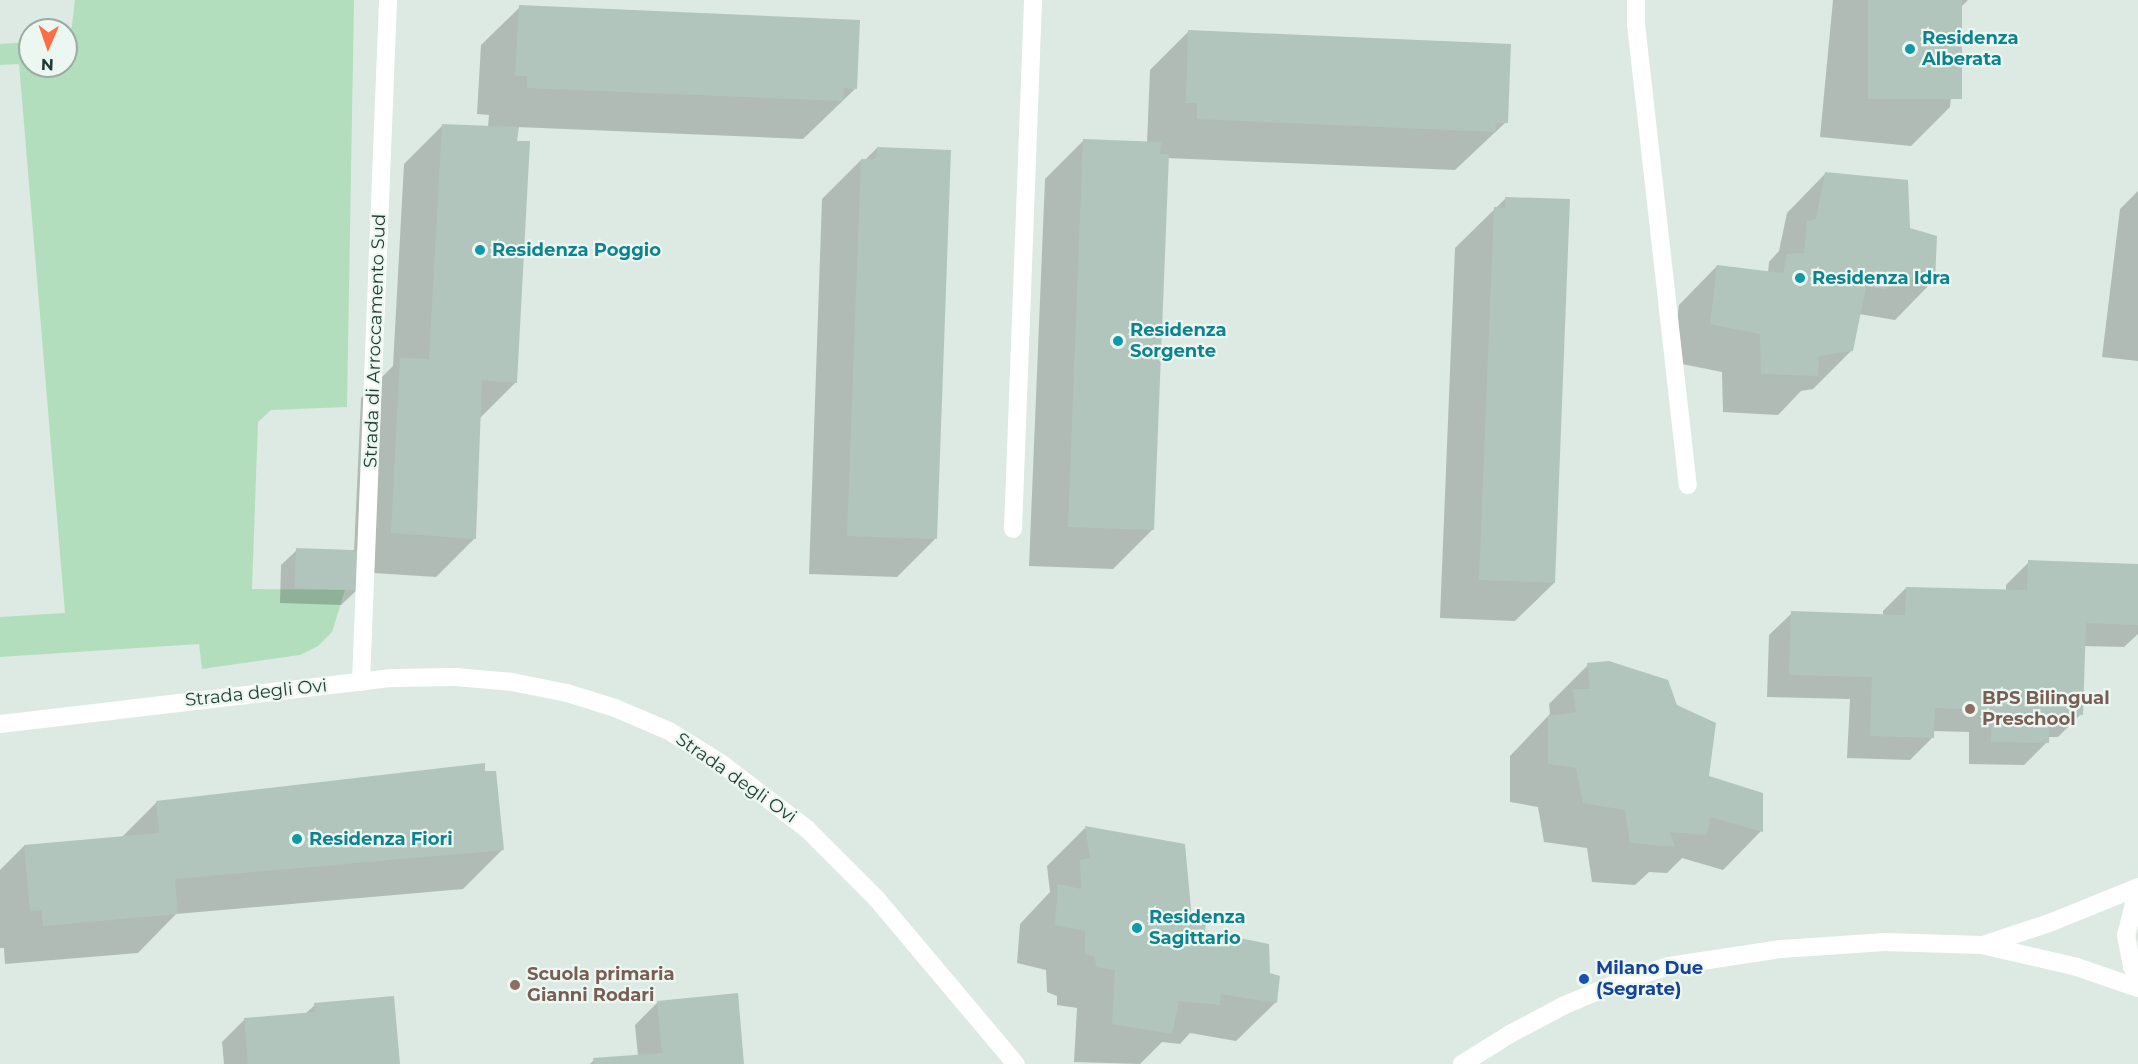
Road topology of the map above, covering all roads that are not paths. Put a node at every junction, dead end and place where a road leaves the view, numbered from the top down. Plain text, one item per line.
1 (388, 0) edge
2 (1033, 0) edge
3 (1636, 0) edge
4 (1688, 485) dead end
5 (1013, 529) dead end
6 (361, 682) junction
7 (0, 724) edge
8 (2138, 886) edge
9 (2138, 899) edge
10 (1982, 945) junction
11 (2138, 976) edge
12 (2138, 988) edge
13 (1016, 1064) edge
14 (1462, 1064) edge

1 - 6 street, Strada di Arroccamento Sud
2 - 5 street
3 - 4 street
6 - 7 street, Strada degli Ovi
6 - 13 street, Strada degli Ovi
8 - 10 street
9 - 11 street
10 - 12 street
10 - 14 street

